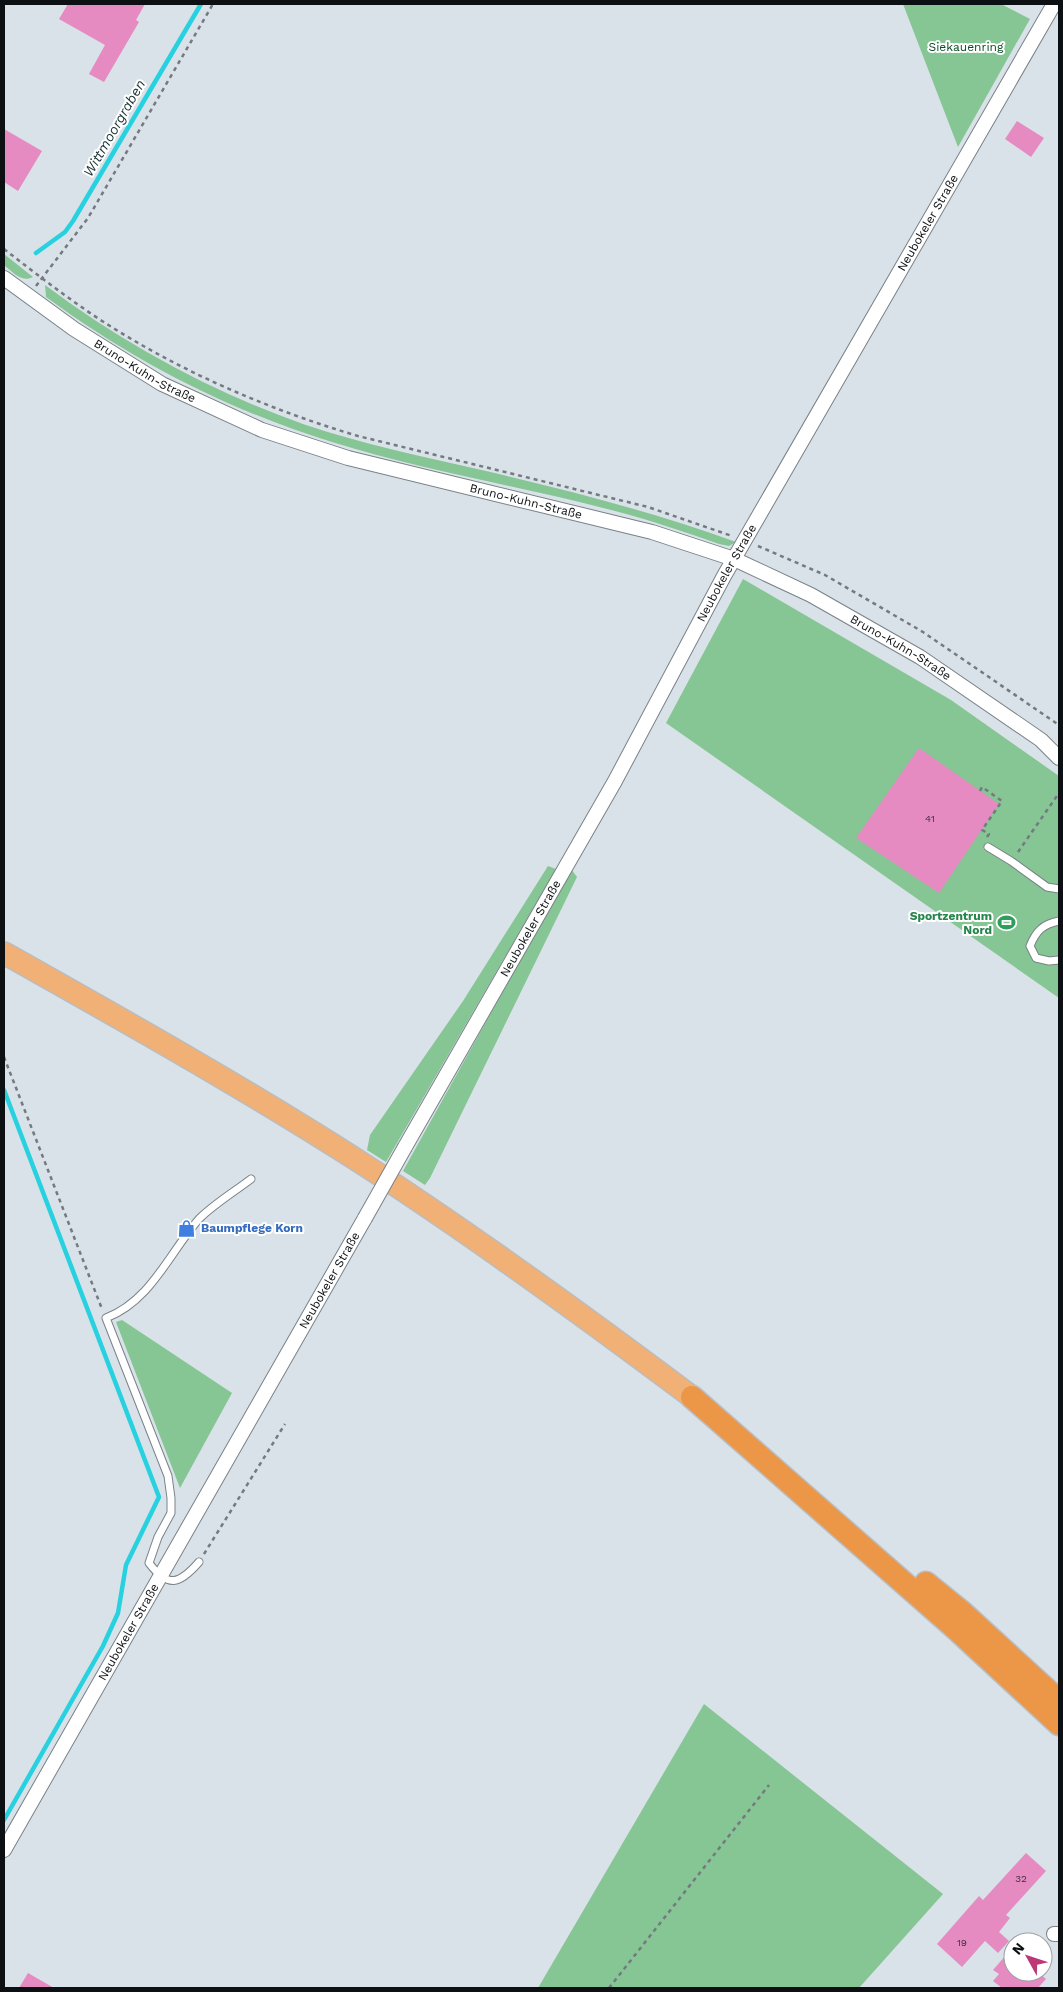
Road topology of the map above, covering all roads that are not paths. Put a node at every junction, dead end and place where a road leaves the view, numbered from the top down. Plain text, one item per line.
1 (1054, 4) edge
2 (4, 278) edge
3 (734, 559) junction
4 (1041, 740) junction
5 (1059, 748) edge
6 (1059, 758) edge
7 (986, 844) road end
8 (1059, 889) edge
9 (1059, 922) edge
10 (4, 954) edge
11 (1059, 960) edge
12 (250, 1179) dead end
13 (692, 1397) junction
14 (199, 1562) road end
15 (160, 1577) junction
16 (1059, 1701) edge
17 (1059, 1724) edge
18 (4, 1850) edge

1 - 3 street, Neubokeler Straße
2 - 3 street, Bruno-Kuhn-Straße
3 - 4 street, Bruno-Kuhn-Straße
3 - 15 street, Neubokeler Straße, bridge
4 - 5 street, Bruno-Kuhn-Straße
4 - 6 street, Bruno-Kuhn-Straße
7 - 8 lane
9 - 11 lane
10 - 13 main road
12 - 15 lane
13 - 16 highway
13 - 17 highway
14 - 15 lane
15 - 18 street, Neubokeler Straße

